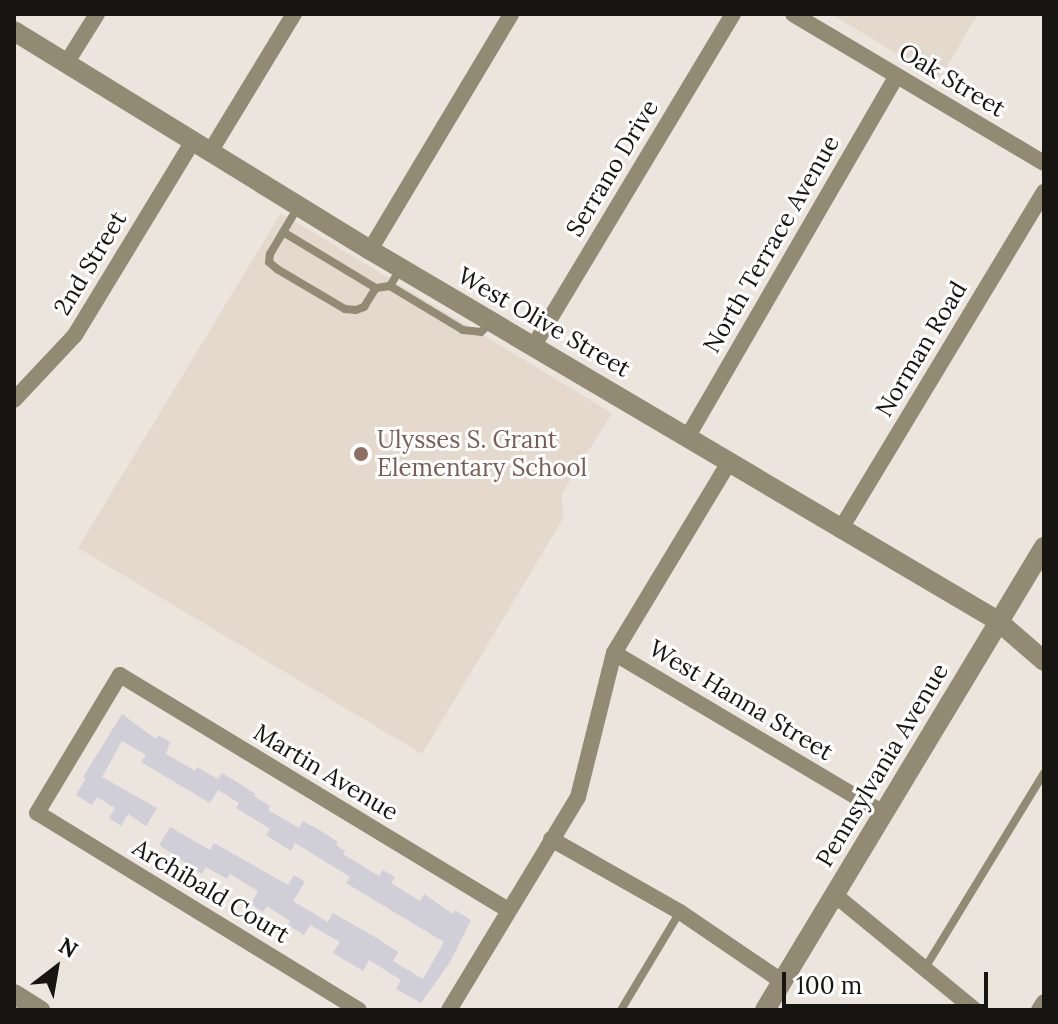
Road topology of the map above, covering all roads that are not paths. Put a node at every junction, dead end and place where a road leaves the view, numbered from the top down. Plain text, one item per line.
1 (97, 14) edge
2 (294, 14) edge
3 (511, 14) edge
4 (733, 14) edge
5 (793, 14) edge
6 (14, 31) edge
7 (67, 62) junction
8 (897, 76) junction
9 (201, 146) junction
10 (1044, 163) edge
11 (1044, 192) edge
12 (298, 206) junction
13 (283, 232) junction
14 (370, 250) junction
15 (401, 268) junction
16 (390, 286) junction
17 (376, 288) junction
18 (491, 322) junction
19 (533, 347) junction
20 (14, 400) edge
21 (688, 436) junction
22 (730, 461) junction
23 (840, 530) junction
24 (1044, 547) edge
25 (998, 621) junction
26 (614, 653) junction
27 (1044, 661) edge
28 (120, 675) joint
29 (1044, 773) edge
30 (884, 813) junction
31 (551, 839) junction
32 (835, 895) junction
33 (508, 910) junction
34 (680, 912) junction
35 (924, 968) junction
36 (783, 982) junction
37 (14, 994) edge
38 (1044, 1002) edge
39 (40, 1010) edge
40 (359, 1010) edge
41 (449, 1010) edge
42 (621, 1010) edge
43 (765, 1010) edge
44 (975, 1010) edge
45 (1039, 1010) edge

1 - 7 street
2 - 9 street, 2nd Street
3 - 14 street
4 - 19 street, Serrano Drive
5 - 8 street, Oak Street
6 - 7 street, West Olive Street
7 - 9 street, West Olive Street
8 - 10 street, Oak Street
8 - 21 street, North Terrace Avenue
9 - 12 street, West Olive Street
9 - 20 street, 2nd Street
11 - 23 street, Norman Road
12 - 13 lane
12 - 14 street, West Olive Street
13 - 17 lane
13 - 17 lane
14 - 15 street, West Olive Street
15 - 16 lane
15 - 18 street, West Olive Street
16 - 17 lane
16 - 18 lane
18 - 19 street, West Olive Street
19 - 21 street, West Olive Street
21 - 22 street, West Olive Street
22 - 23 street, West Olive Street
22 - 26 street
23 - 25 street, West Olive Street
24 - 25 street, Pennsylvania Avenue
25 - 27 street, West Olive Street
25 - 30 street, Pennsylvania Avenue
26 - 30 street, West Hanna Street
26 - 31 street
28 - 33 street, Martin Avenue
28 - 40 street, Archibald Court
29 - 35 lane
30 - 32 street, Pennsylvania Avenue
31 - 33 street
31 - 34 street
32 - 35 street
32 - 36 street, Pennsylvania Avenue
33 - 41 street
34 - 36 street
34 - 42 lane
35 - 44 street
36 - 43 street, Pennsylvania Avenue
37 - 39 street
38 - 45 street

